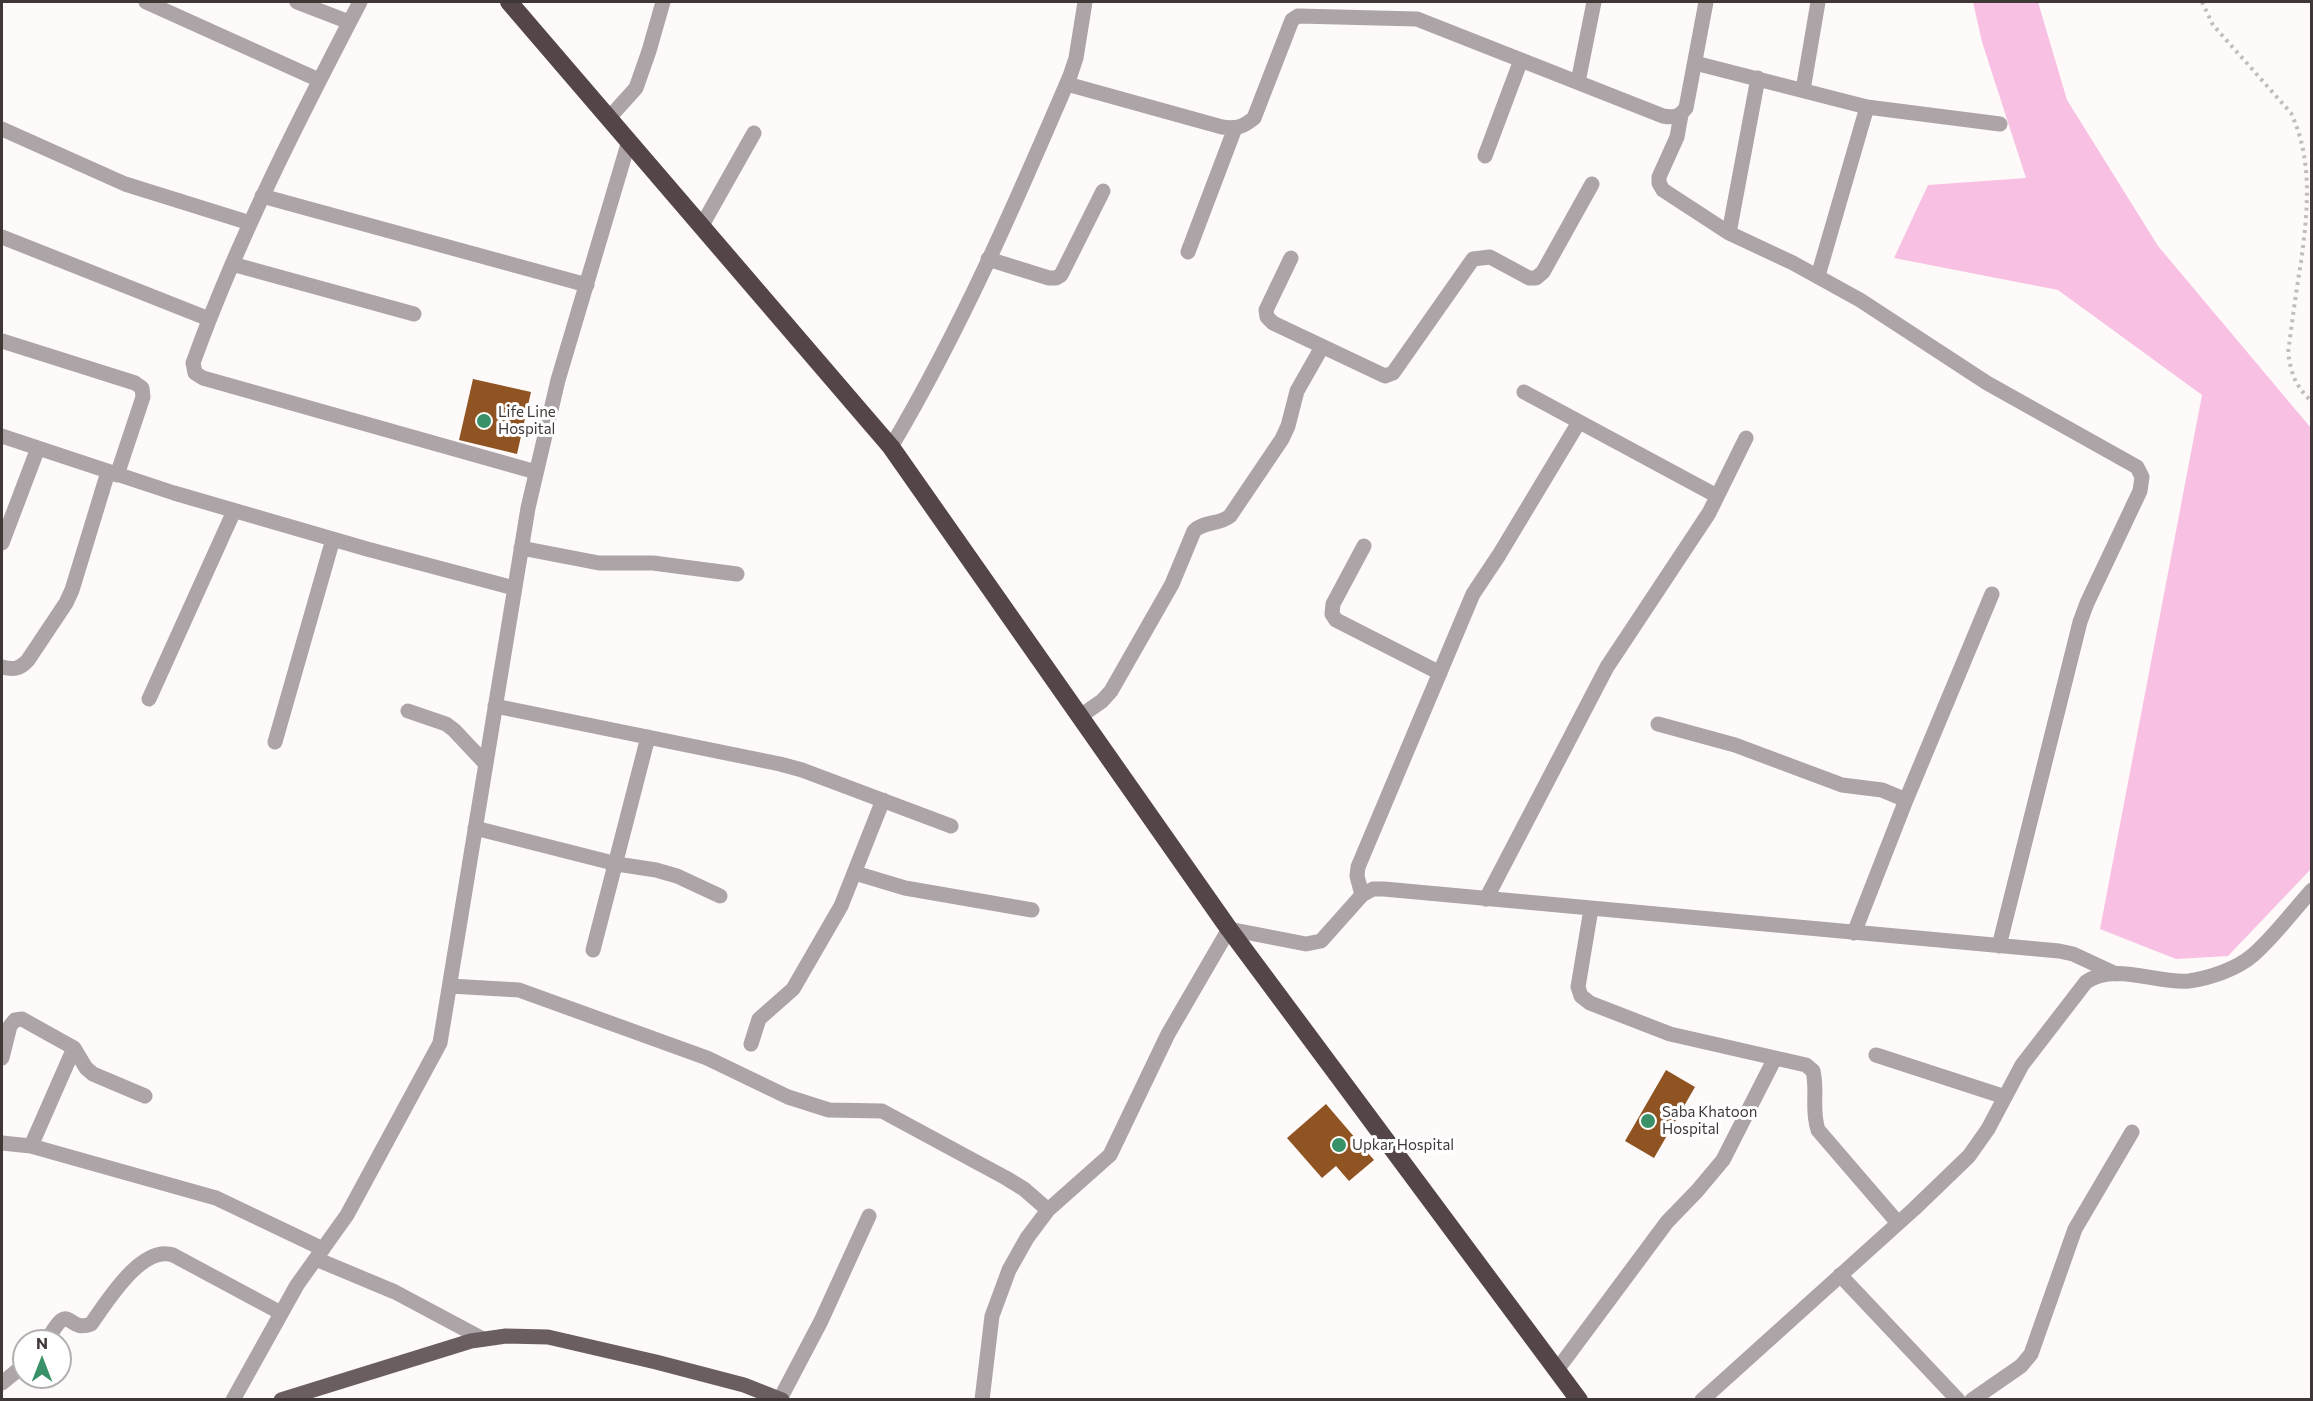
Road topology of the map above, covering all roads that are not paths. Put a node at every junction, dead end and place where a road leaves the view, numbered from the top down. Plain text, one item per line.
1 (146, 2) edge
2 (297, 2) edge
3 (360, 2) edge
4 (508, 2) edge
5 (663, 2) edge
6 (1085, 2) edge
7 (1594, 2) edge
8 (1706, 2) edge
9 (1818, 2) edge
10 (349, 22) junction
11 (1521, 60) junction
12 (1695, 63) junction
13 (1758, 78) junction
14 (319, 80) junction
15 (1578, 82) junction
16 (1067, 84) junction
17 (1803, 90) junction
18 (1867, 106) junction
19 (1681, 115) junction
20 (609, 118) junction
21 (2001, 124) dead end
22 (1235, 128) junction
23 (2, 129) edge
24 (754, 134) dead end
25 (629, 141) junction
26 (1485, 156) dead end
27 (1593, 183) dead end
28 (1102, 191) dead end
29 (262, 196) junction
30 (250, 223) junction
31 (701, 227) junction
32 (1729, 232) junction
33 (2, 237) edge
34 (1188, 252) dead end
35 (1291, 258) dead end
36 (988, 259) junction
37 (232, 264) junction
38 (1818, 276) junction
39 (587, 285) junction
40 (414, 314) dead end
41 (209, 319) junction
42 (2, 342) edge
43 (1322, 347) junction
44 (1524, 392) dead end
45 (1579, 422) junction
46 (2, 436) edge
47 (1746, 438) dead end
48 (891, 447) junction
49 (38, 448) junction
50 (536, 472) junction
51 (113, 473) junction
52 (1717, 496) junction
53 (234, 511) junction
54 (333, 539) junction
55 (2, 543) edge
56 (1364, 546) dead end
57 (521, 548) junction
58 (737, 574) dead end
59 (514, 588) junction
60 (1992, 594) dead end
61 (2, 667) edge
62 (1440, 673) junction
63 (148, 699) dead end
64 (495, 706) junction
65 (408, 711) dead end
66 (1079, 717) junction
67 (1658, 724) dead end
68 (648, 737) junction
69 (275, 742) dead end
70 (485, 763) junction
71 (883, 800) junction
72 (1906, 800) junction
73 (951, 826) dead end
74 (475, 828) junction
75 (617, 864) junction
76 (855, 873) junction
77 (2312, 890) edge
78 (1362, 895) junction
79 (720, 896) dead end
80 (1486, 899) junction
81 (1591, 909) junction
82 (1032, 910) dead end
83 (1229, 929) junction
84 (1854, 933) junction
85 (1999, 946) junction
86 (593, 950) dead end
87 (2116, 974) junction
88 (450, 986) junction
89 (751, 1044) dead end
90 (74, 1048) junction
91 (1876, 1055) dead end
92 (2, 1058) edge
93 (1775, 1058) junction
94 (145, 1096) dead end
95 (2005, 1097) junction
96 (2132, 1132) dead end
97 (2, 1143) edge
98 (31, 1146) junction
99 (1048, 1210) junction
100 (869, 1216) dead end
101 (1898, 1223) junction
102 (313, 1247) junction
103 (1840, 1275) junction
104 (275, 1310) junction
105 (53, 1329) edge
106 (483, 1339) junction
107 (1557, 1370) junction
108 (781, 1399) edge
109 (233, 1400) edge
110 (280, 1400) edge
111 (982, 1400) edge
112 (1579, 1400) edge
113 (1702, 1400) edge
114 (1958, 1400) edge
115 (1972, 1400) edge

1 - 14 street
2 - 10 street
3 - 10 street
4 - 20 highway
5 - 20 street
6 - 16 street
7 - 15 street
8 - 12 street
9 - 17 street
10 - 14 street
11 - 15 street
11 - 22 street
11 - 26 street
12 - 13 street
12 - 19 street
13 - 17 street
13 - 32 street
14 - 29 street
15 - 19 street
16 - 22 street
16 - 36 street
17 - 18 street
18 - 21 street
18 - 38 street
19 - 32 street
20 - 25 highway
22 - 34 street
23 - 30 street
24 - 31 street
25 - 31 highway
25 - 39 street
27 - 43 street
28 - 36 street
29 - 30 street
29 - 39 street
30 - 37 street
31 - 48 highway
32 - 38 street
33 - 41 street
35 - 43 street
36 - 48 street
37 - 40 street
37 - 41 street
38 - 85 street
39 - 50 street
41 - 50 street
42 - 51 street
43 - 66 street
44 - 45 street
45 - 52 street
45 - 62 street
46 - 49 street
47 - 52 street
48 - 66 highway
49 - 51 street
49 - 55 street
50 - 57 street
51 - 53 street
51 - 61 street
52 - 80 street
53 - 54 street
53 - 63 street
54 - 59 street
54 - 69 street
56 - 62 street
57 - 58 street
57 - 59 street
59 - 64 street
60 - 72 street
62 - 78 street
64 - 68 street
64 - 70 street
65 - 70 street
66 - 83 highway
67 - 72 street
68 - 71 street
68 - 75 street
70 - 74 street
71 - 73 street
71 - 76 street
72 - 84 street
74 - 75 street
74 - 88 street
75 - 79 street
75 - 86 street
76 - 82 street
76 - 89 street
77 - 87 street
78 - 80 street
78 - 83 street
80 - 81 street
81 - 84 street
81 - 93 street
83 - 99 street
83 - 107 highway
84 - 85 street
85 - 87 street
87 - 95 street
88 - 99 street
88 - 102 street
90 - 92 street
90 - 94 street
90 - 98 street
91 - 95 street
93 - 101 street
93 - 107 street
95 - 101 street
96 - 115 street
97 - 98 street
98 - 102 street
99 - 111 street
100 - 108 street
101 - 103 street
102 - 104 street
102 - 106 street
103 - 113 street
103 - 114 street
104 - 105 street
104 - 109 street
106 - 108 main road
106 - 110 main road
107 - 112 highway

